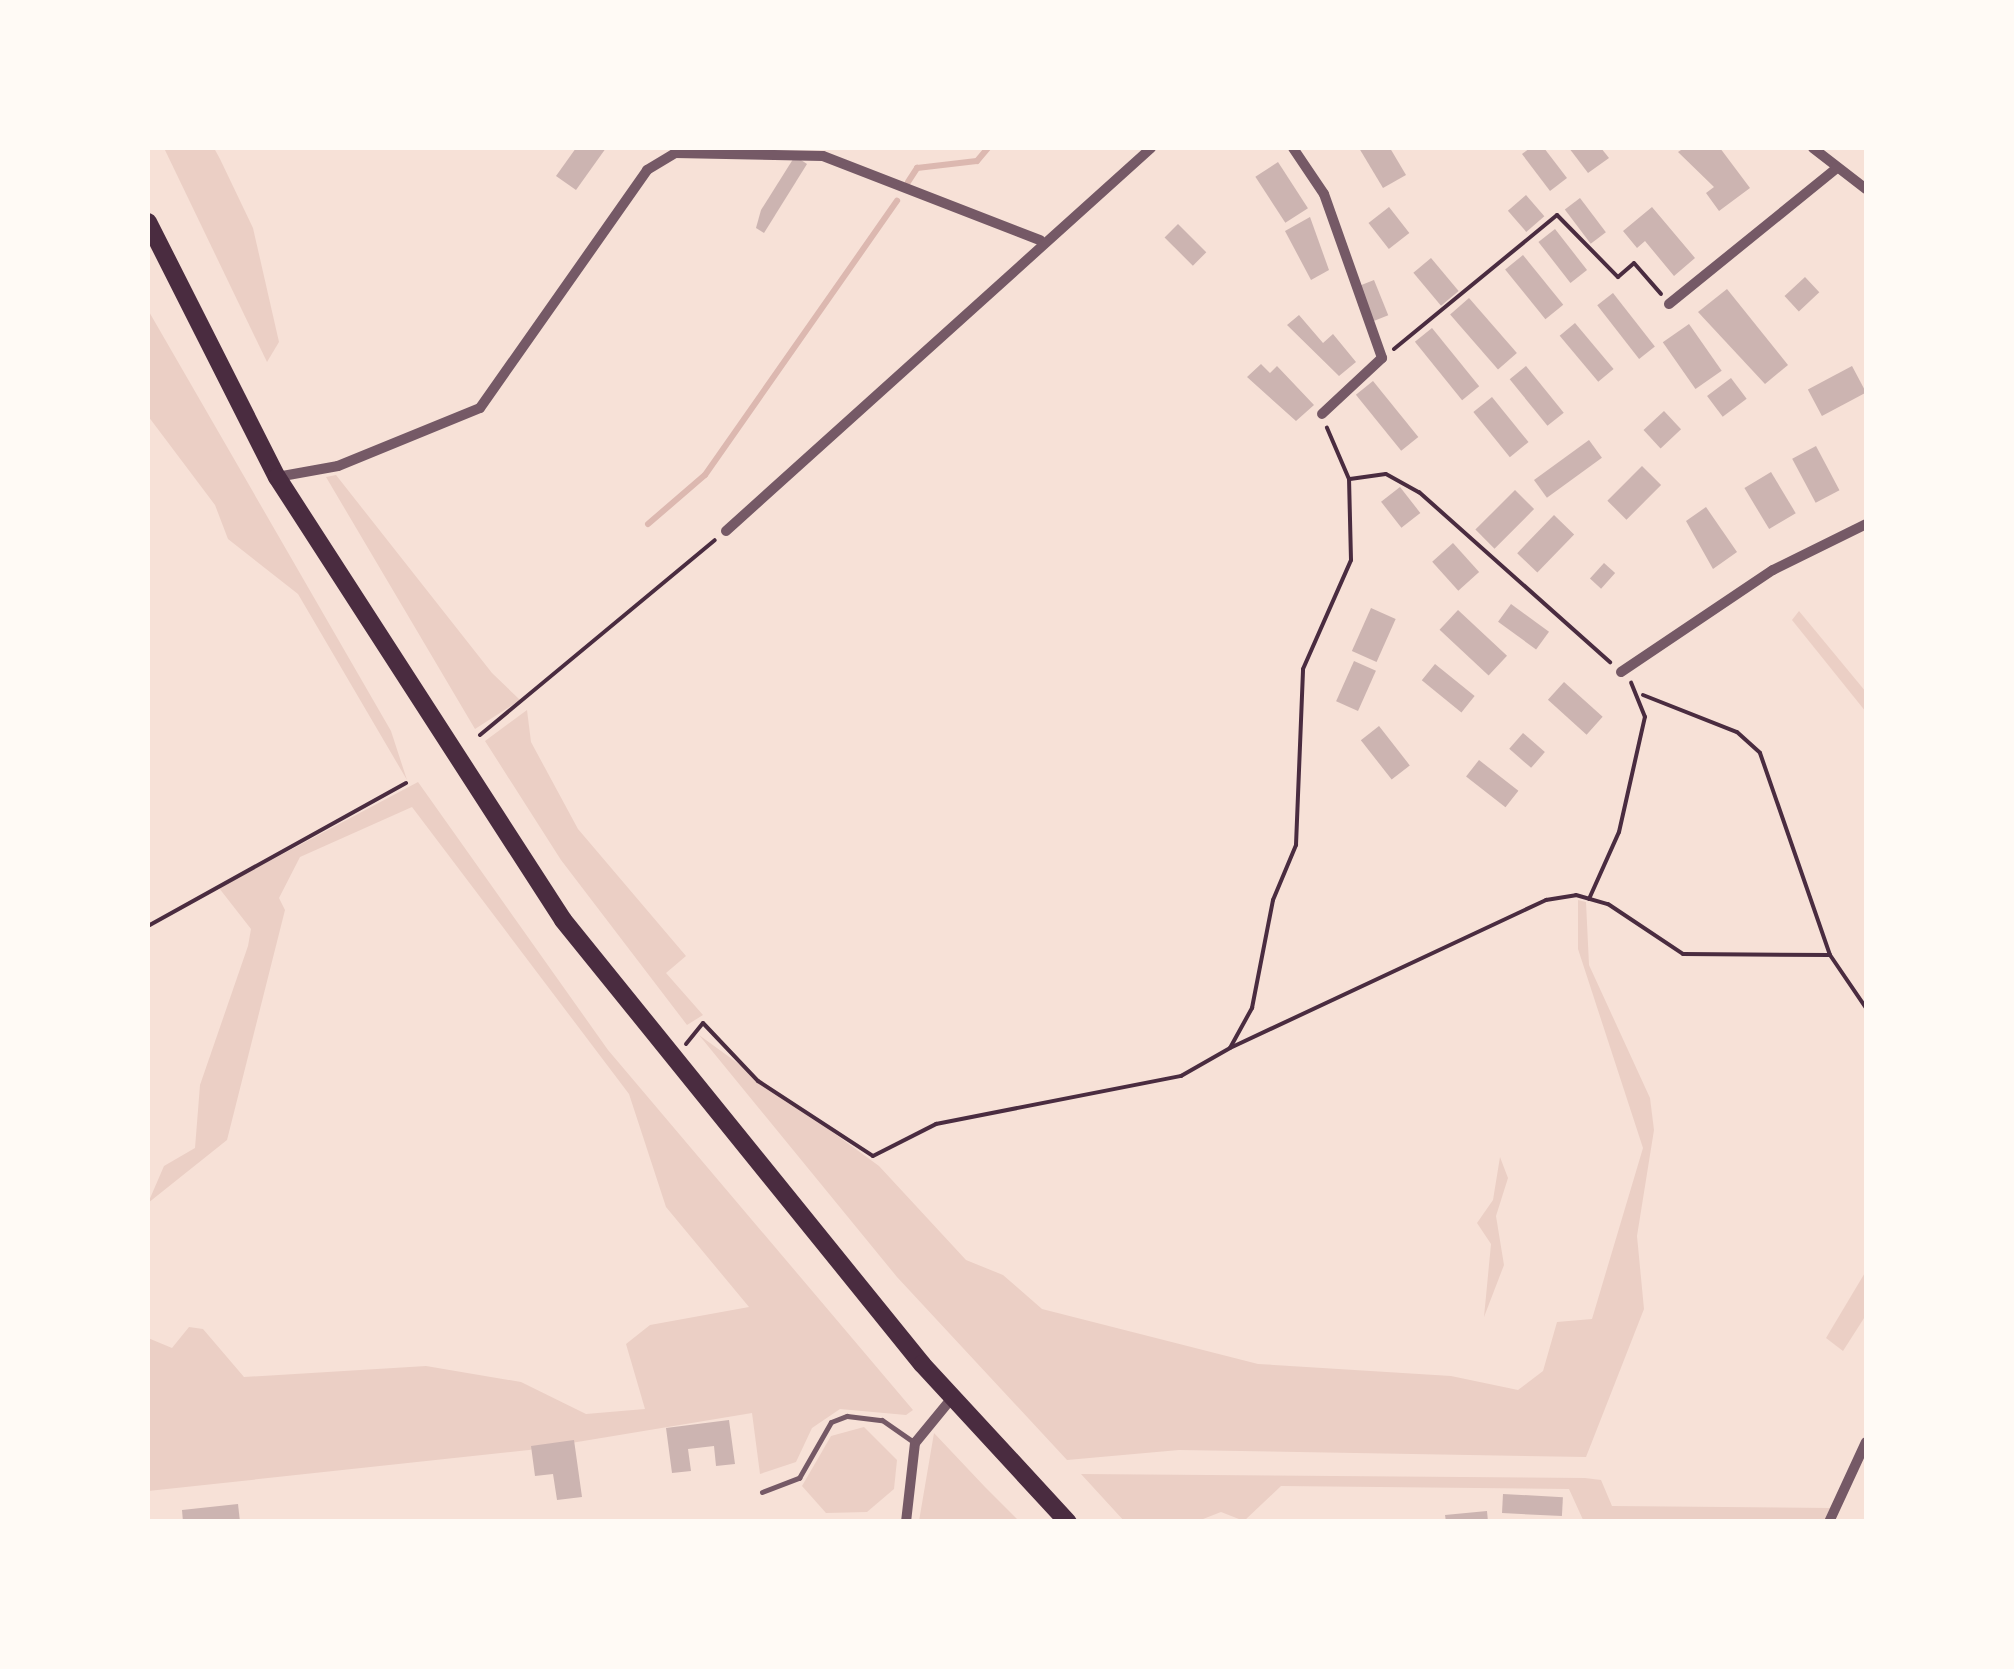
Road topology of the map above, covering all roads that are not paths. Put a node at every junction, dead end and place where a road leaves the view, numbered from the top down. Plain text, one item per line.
1 (1151, 148) edge
2 (1294, 148) edge
3 (1813, 148) edge
4 (824, 152) edge
5 (1836, 169) junction
6 (1866, 189) edge
7 (148, 222) edge
8 (1040, 240) junction
9 (1669, 304) road end
10 (1322, 414) road end
11 (278, 477) junction
12 (1866, 524) edge
13 (726, 531) road end
14 (1621, 672) road end
15 (952, 1398) junction
16 (1866, 1442) edge
17 (915, 1444) junction
18 (762, 1492) dead end
19 (906, 1522) edge
20 (1068, 1522) edge
21 (1828, 1522) edge

1 - 8 street
2 - 10 street
3 - 5 street
4 - 8 street
4 - 11 street
5 - 6 street
5 - 9 street
7 - 11 highway
8 - 13 street
11 - 15 highway
12 - 14 street
15 - 17 street
15 - 20 highway
16 - 21 street
17 - 18 lane
17 - 19 street

